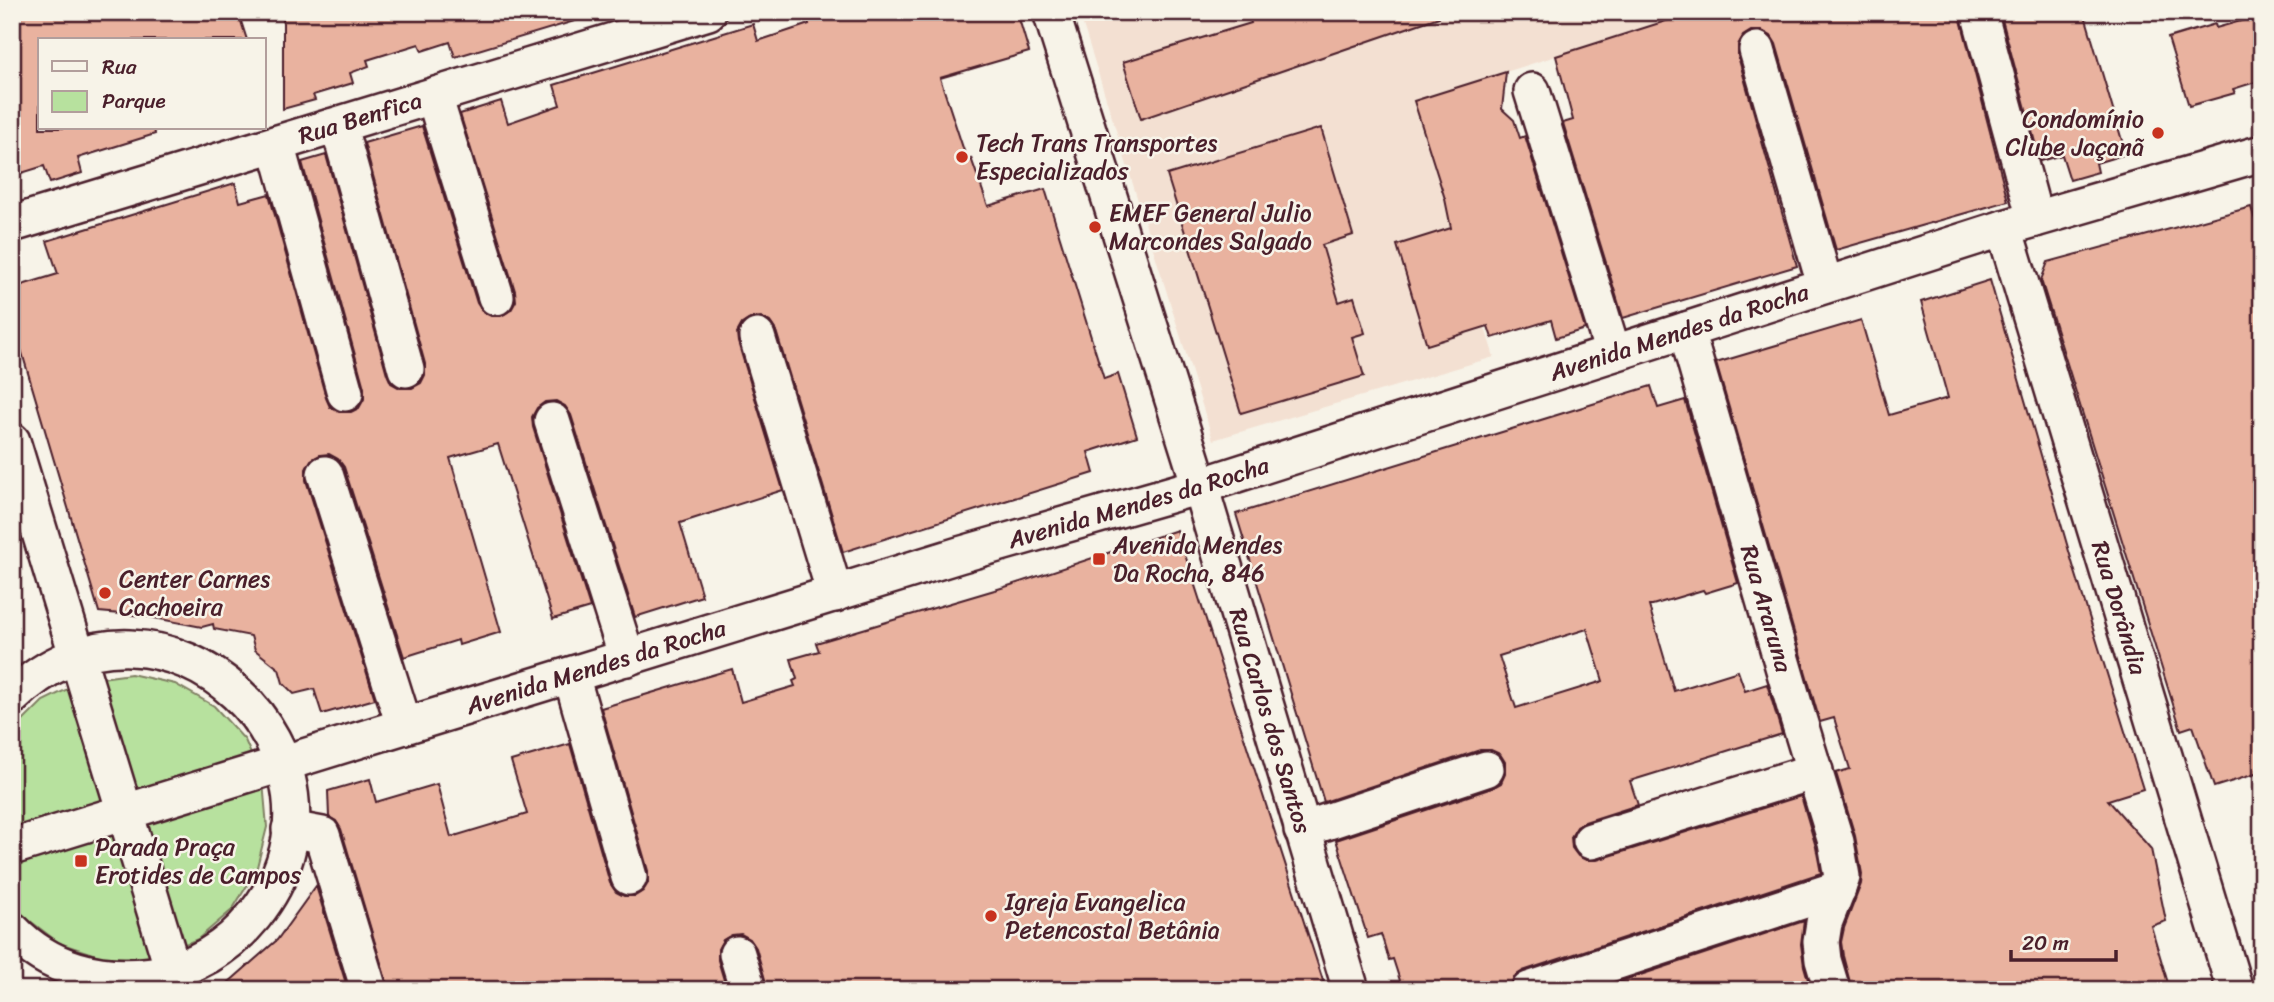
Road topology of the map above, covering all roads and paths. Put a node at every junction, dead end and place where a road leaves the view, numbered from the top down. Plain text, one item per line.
1 (708, 12) edge
2 (1051, 12) edge
3 (1979, 12) edge
4 (1757, 50) dead end
5 (1532, 90) dead end
6 (434, 96) junction
7 (331, 127) junction
8 (276, 144) junction
9 (2262, 153) edge
10 (2019, 224) junction
11 (12, 225) edge
12 (1825, 285) junction
13 (496, 297) dead end
14 (1686, 330) junction
15 (757, 337) dead end
16 (1613, 353) junction
17 (406, 369) dead end
18 (345, 393) dead end
19 (552, 421) dead end
20 (12, 441) edge
21 (325, 474) dead end
22 (1200, 486) junction
23 (835, 594) junction
24 (78, 656) junction
25 (627, 657) junction
26 (571, 675) junction
27 (12, 697) edge
28 (404, 725) junction
29 (283, 762) junction
30 (1486, 769) dead end
31 (1815, 771) junction
32 (126, 813) junction
33 (290, 829) junction
34 (1302, 830) junction
35 (1591, 841) dead end
36 (12, 847) edge
37 (629, 877) dead end
38 (1838, 889) junction
39 (12, 930) edge
40 (737, 954) dead end
41 (177, 981) edge
42 (369, 990) edge
43 (748, 990) edge
44 (1351, 990) edge
45 (1529, 990) edge
46 (1832, 990) edge
47 (2235, 990) edge

1 - 6 street, Rua Benfica
2 - 22 street, Rua Carlos dos Santos
3 - 10 street, Rua Dorândia
4 - 12 street
5 - 16 street
6 - 7 street, Rua Benfica
6 - 13 street
7 - 8 street, Rua Benfica
7 - 17 street
8 - 11 street, Rua Benfica
8 - 18 street
9 - 10 street, Avenida Mendes da Rocha
10 - 12 street, Avenida Mendes da Rocha
10 - 47 street, Rua Dorândia
12 - 14 street, Avenida Mendes da Rocha
14 - 16 street, Avenida Mendes da Rocha
14 - 31 street, Rua Araruna
15 - 23 street
16 - 22 street, Avenida Mendes da Rocha
19 - 25 street
20 - 24 street
21 - 28 street
22 - 23 street, Avenida Mendes da Rocha
22 - 34 street, Rua Carlos dos Santos
23 - 25 street, Avenida Mendes da Rocha
24 - 27 street
24 - 29 street
24 - 32 street
25 - 26 street, Avenida Mendes da Rocha
26 - 28 street, Avenida Mendes da Rocha
26 - 37 street
28 - 29 street, Avenida Mendes da Rocha
29 - 32 street, Avenida Mendes da Rocha
29 - 33 street
30 - 34 street
31 - 35 street
31 - 38 street, Rua Araruna
32 - 36 street, Avenida Mendes da Rocha
32 - 41 street
33 - 41 street
33 - 42 street
34 - 44 street, Rua Carlos dos Santos
38 - 45 street
38 - 46 street
39 - 41 street
40 - 43 street

